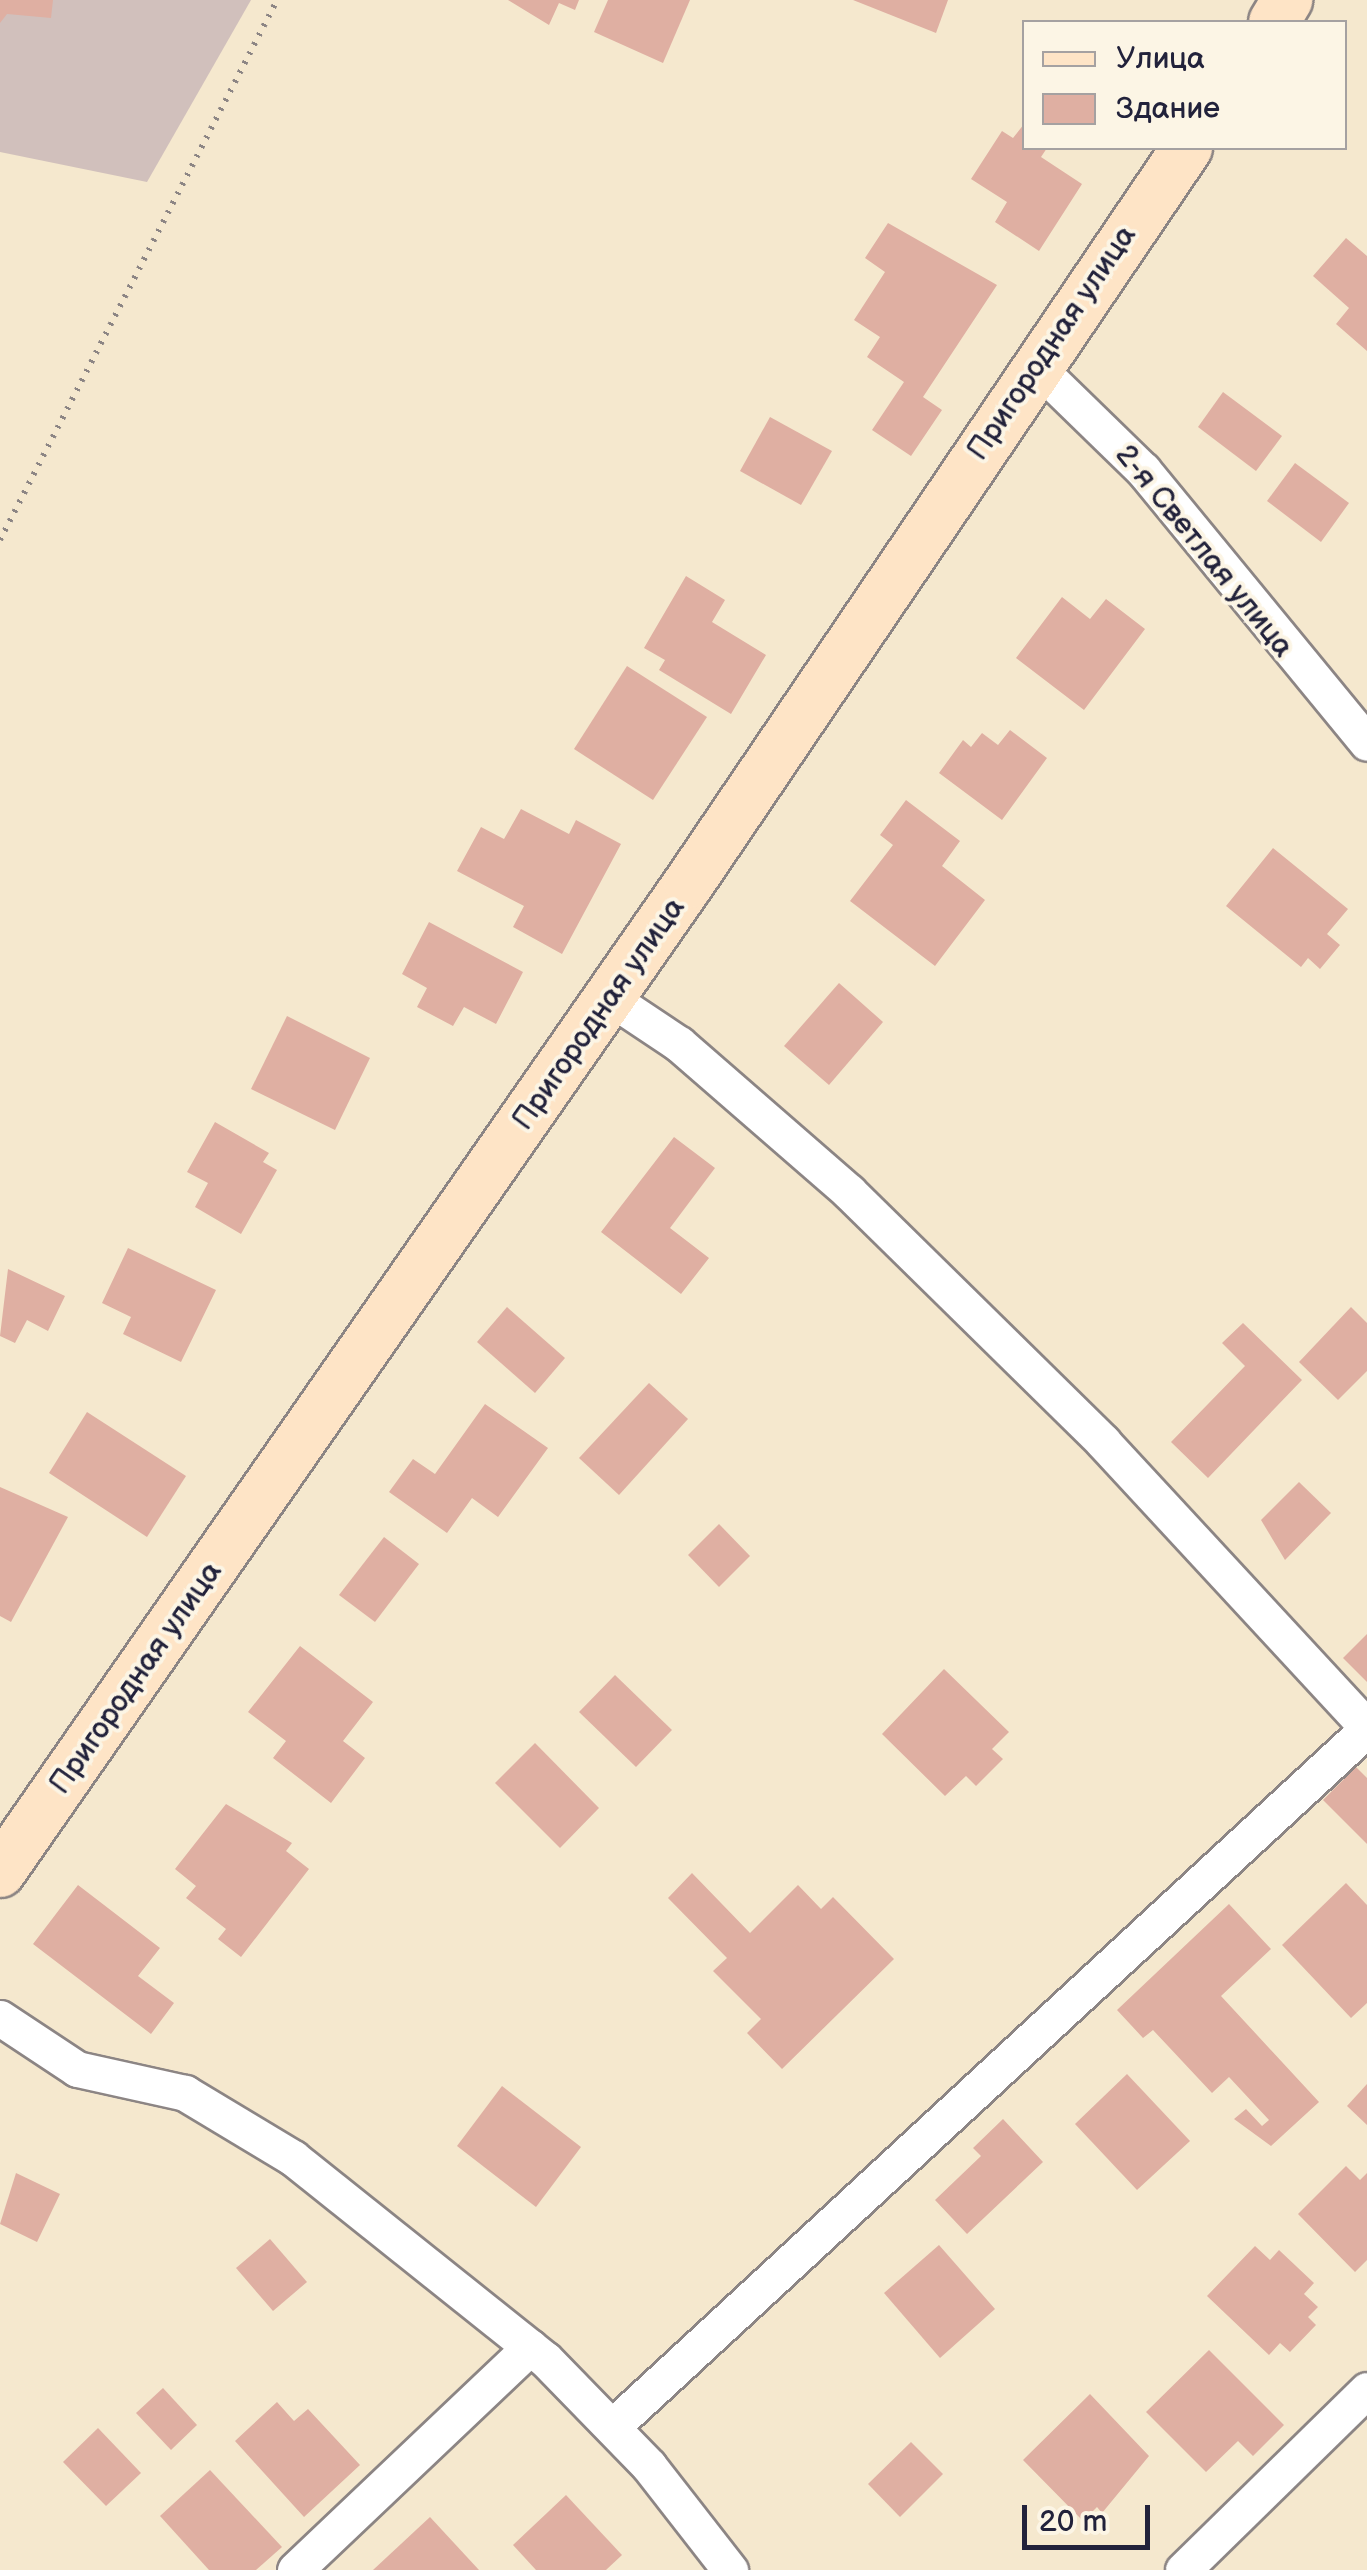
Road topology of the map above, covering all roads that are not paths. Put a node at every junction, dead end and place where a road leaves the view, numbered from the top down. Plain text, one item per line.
1 (1186, 150) edge
2 (1035, 365) junction
3 (1367, 743) edge
4 (610, 998) junction
5 (1367, 1728) edge
6 (0, 1872) edge
7 (0, 2018) edge
8 (530, 2347) junction
9 (1367, 2390) edge
10 (612, 2427) junction
11 (295, 2570) edge
12 (730, 2570) edge
13 (1183, 2570) edge

1 - 2 street, Пригородная улица
2 - 3 street, 2-я Светлая улица
2 - 4 street, Пригородная улица
4 - 5 street
4 - 6 street, Пригородная улица
5 - 10 street
7 - 8 street
8 - 10 street
8 - 11 street
9 - 13 street
10 - 12 street

